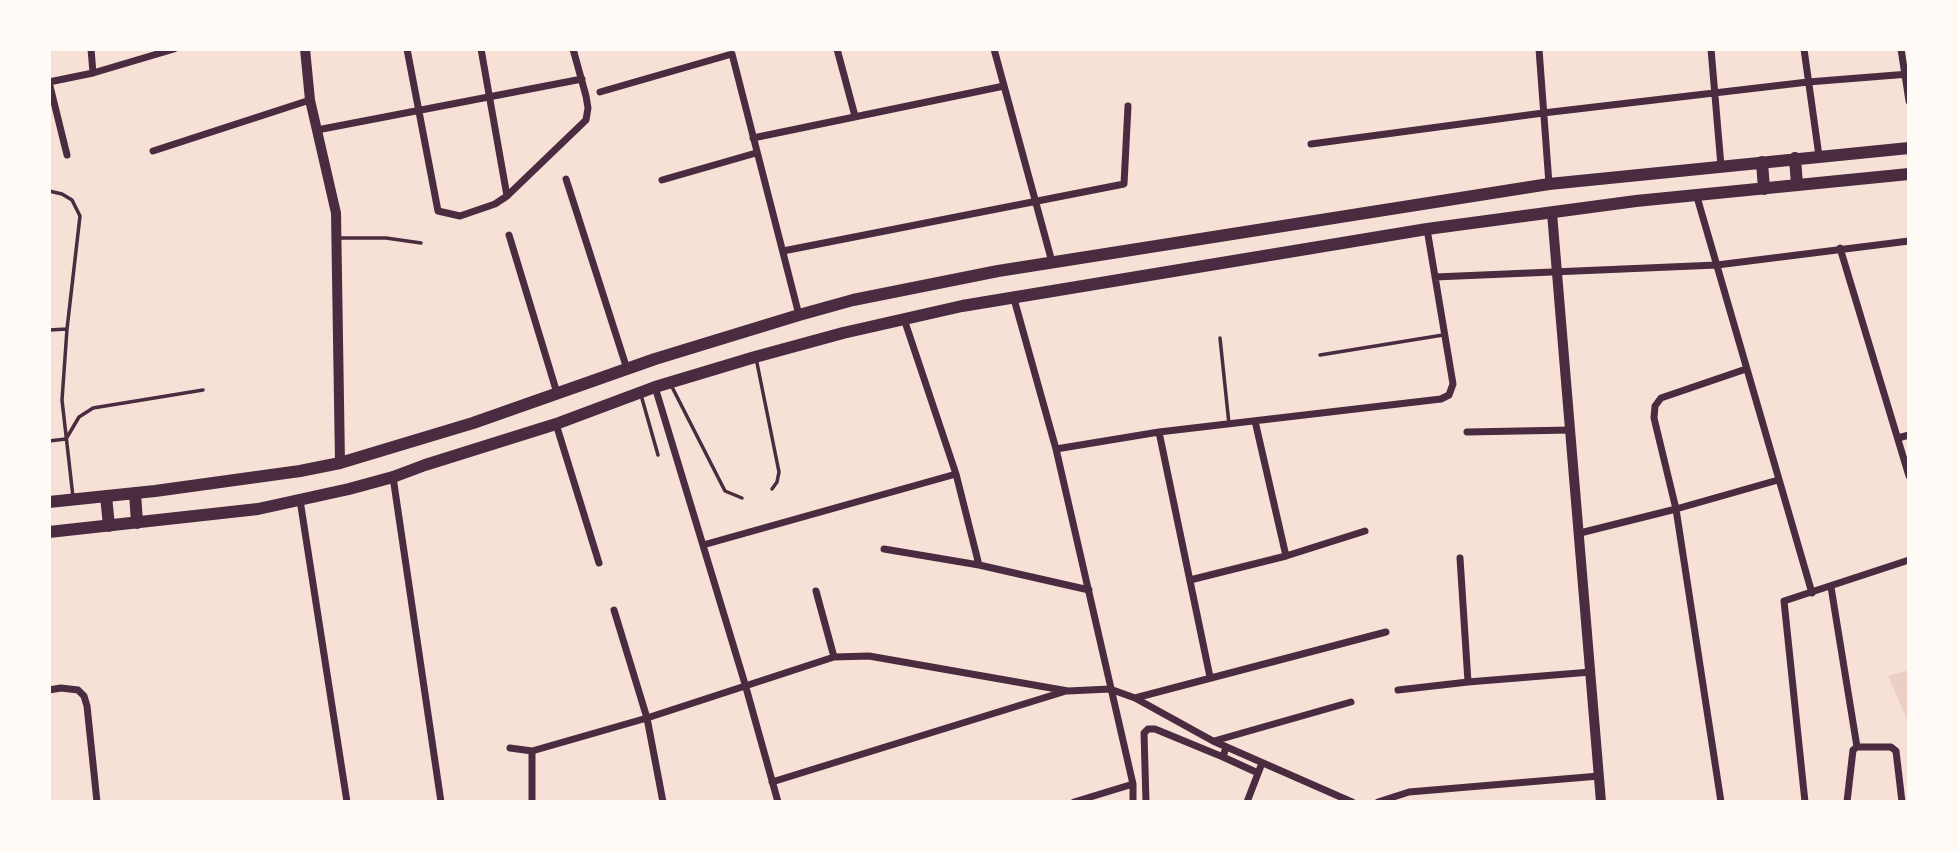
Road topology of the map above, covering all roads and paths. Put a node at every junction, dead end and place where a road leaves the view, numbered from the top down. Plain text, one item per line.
1 (91, 49) edge
2 (174, 49) edge
3 (305, 49) edge
4 (407, 49) edge
5 (481, 49) edge
6 (573, 49) edge
7 (837, 49) edge
8 (994, 49) edge
9 (1539, 49) edge
10 (1712, 49) edge
11 (1804, 49) edge
12 (1901, 49) edge
13 (731, 51) edge
14 (93, 73) junction
15 (1907, 74) edge
16 (582, 79) junction
17 (49, 82) edge
18 (1808, 82) junction
19 (1004, 86) junction
20 (600, 92) dead end
21 (1715, 93) junction
22 (488, 97) junction
23 (310, 100) junction
24 (1909, 101) edge
25 (1128, 106) dead end
26 (418, 111) junction
27 (1543, 113) junction
28 (855, 116) junction
29 (317, 130) junction
30 (754, 138) junction
31 (1311, 144) dead end
32 (1909, 148) edge
33 (153, 150) dead end
34 (756, 153) junction
35 (67, 155) dead end
36 (1819, 156) junction
37 (1795, 158) junction
38 (1762, 162) junction
39 (1721, 166) junction
40 (1909, 174) edge
41 (566, 179) dead end
42 (662, 180) dead end
43 (1549, 184) junction
44 (1797, 185) junction
45 (1764, 189) junction
46 (49, 191) edge
47 (506, 195) junction
48 (1697, 197) junction
49 (1035, 201) junction
50 (1552, 213) junction
51 (1427, 229) junction
52 (509, 235) dead end
53 (338, 237) junction
54 (1909, 241) edge
55 (421, 243) dead end
56 (1840, 248) junction
57 (783, 251) junction
58 (1052, 261) junction
59 (1717, 265) junction
60 (1557, 271) junction
61 (1435, 277) junction
62 (1014, 299) junction
63 (800, 315) junction
64 (904, 320) junction
65 (67, 329) junction
66 (49, 330) edge
67 (1445, 335) junction
68 (1220, 338) dead end
69 (1320, 355) dead end
70 (755, 357) junction
71 (627, 369) junction
72 (1746, 369) junction
73 (670, 383) junction
74 (655, 387) junction
75 (203, 390) dead end
76 (557, 393) junction
77 (640, 393) junction
78 (1255, 421) junction
79 (556, 424) junction
80 (1230, 424) junction
81 (1571, 430) junction
82 (1158, 432) junction
83 (1466, 432) dead end
84 (1909, 435) edge
85 (66, 439) junction
86 (1898, 439) junction
87 (49, 441) edge
88 (1056, 449) junction
89 (657, 455) dead end
90 (340, 463) junction
91 (956, 474) junction
92 (1909, 476) edge
93 (393, 477) junction
94 (1778, 480) junction
95 (772, 489) dead end
96 (135, 493) junction
97 (106, 496) junction
98 (742, 498) dead end
99 (73, 499) junction
100 (300, 500) junction
101 (49, 502) edge
102 (1676, 509) junction
103 (137, 523) junction
104 (109, 526) junction
105 (1365, 531) dead end
106 (49, 532) edge
107 (1580, 533) junction
108 (703, 545) junction
109 (884, 549) dead end
110 (1286, 556) junction
111 (1460, 558) dead end
112 (1909, 560) edge
113 (599, 563) dead end
114 (979, 565) junction
115 (1190, 580) junction
116 (1831, 587) junction
117 (1088, 590) junction
118 (816, 591) dead end
119 (1812, 593) junction
120 (614, 610) dead end
121 (1386, 632) dead end
122 (834, 657) junction
123 (1591, 672) junction
124 (1210, 677) junction
125 (1468, 682) junction
126 (745, 684) junction
127 (1110, 689) junction
128 (49, 690) edge
129 (1398, 690) dead end
130 (1068, 691) junction
131 (1135, 698) junction
132 (1351, 702) dead end
133 (648, 718) junction
134 (1213, 741) junction
135 (1226, 747) junction
136 (1857, 747) junction
137 (510, 748) dead end
138 (532, 751) junction
139 (1223, 757) junction
140 (1262, 763) junction
141 (1258, 773) junction
142 (1599, 776) junction
143 (772, 782) junction
144 (1133, 783) junction
145 (97, 802) edge
146 (347, 802) edge
147 (441, 802) edge
148 (532, 802) edge
149 (663, 802) edge
150 (778, 802) edge
151 (1074, 802) edge
152 (1133, 802) edge
153 (1146, 802) edge
154 (1247, 802) edge
155 (1352, 802) edge
156 (1378, 802) edge
157 (1601, 802) edge
158 (1721, 802) edge
159 (1805, 802) edge
160 (1847, 802) edge
161 (1902, 802) edge

1 - 14 street
2 - 14 street
3 - 23 street
4 - 26 street
5 - 22 street
6 - 16 street
7 - 28 street
8 - 19 street
9 - 27 street
10 - 21 street
11 - 18 street
12 - 15 street
13 - 20 street
13 - 30 street
14 - 17 street
15 - 18 street
15 - 24 street
16 - 22 street
16 - 47 street
17 - 35 street
18 - 21 street
18 - 36 street
19 - 28 street
19 - 49 street
21 - 27 street
21 - 39 street
22 - 26 street
22 - 47 street
23 - 29 street
23 - 33 street
25 - 49 street
26 - 29 street
26 - 47 street
27 - 31 street
27 - 43 street
28 - 30 street
29 - 53 street
30 - 34 street
32 - 36 highway
34 - 42 street
34 - 57 street
36 - 37 highway
37 - 38 highway
37 - 44 highway
38 - 39 highway
38 - 45 highway
39 - 43 highway
40 - 44 highway
41 - 71 street
43 - 58 highway
44 - 45 highway
45 - 48 highway
46 - 65 lane
48 - 50 highway
48 - 59 street
49 - 57 street
49 - 58 street
50 - 51 highway
50 - 60 street
51 - 61 street
51 - 62 highway
52 - 76 street
53 - 55 lane
53 - 90 street
54 - 56 street
56 - 59 street
56 - 86 street
57 - 63 street
58 - 63 highway
59 - 60 street
59 - 72 street
60 - 61 street
60 - 81 street
61 - 67 street
62 - 64 highway
62 - 88 street
63 - 71 highway
64 - 70 highway
64 - 91 street
65 - 66 lane
65 - 85 lane
67 - 69 lane
67 - 78 street
68 - 80 lane
70 - 73 highway
70 - 95 lane
71 - 76 highway
72 - 94 street
72 - 102 street
73 - 74 highway
73 - 98 lane
74 - 77 highway
74 - 108 street
75 - 85 lane
76 - 90 highway
77 - 79 highway
77 - 89 lane
78 - 80 street
78 - 110 street
79 - 93 highway
79 - 113 street
80 - 82 street
81 - 83 street
81 - 107 street
82 - 88 street
82 - 115 street
84 - 86 street
85 - 87 lane
85 - 99 lane
86 - 92 street
88 - 117 street
90 - 96 highway
91 - 108 street
91 - 114 street
93 - 100 highway
93 - 147 street
94 - 102 street
94 - 119 street
96 - 97 highway
96 - 103 highway
97 - 99 highway
97 - 104 highway
99 - 101 highway
100 - 103 highway
100 - 146 street
102 - 107 street
102 - 158 street
103 - 104 highway
104 - 106 highway
105 - 110 street
107 - 123 street
108 - 126 street
109 - 114 street
110 - 115 street
111 - 125 street
112 - 116 street
114 - 117 street
115 - 124 street
116 - 119 street
116 - 136 street
117 - 127 street
118 - 122 street
119 - 159 street
120 - 133 street
121 - 124 street
122 - 126 street
122 - 130 street
123 - 125 street
123 - 142 street
124 - 131 street
125 - 129 street
126 - 133 street
126 - 143 street
127 - 130 street
127 - 131 street
127 - 144 street
128 - 145 street
130 - 143 street
131 - 134 street
132 - 134 street
133 - 138 street
133 - 149 street
134 - 135 street
135 - 139 street
135 - 140 street
136 - 160 street
136 - 161 street
137 - 138 street
138 - 148 street
139 - 141 street
139 - 153 street
140 - 141 street
140 - 155 street
141 - 154 street
142 - 156 street
142 - 157 street
143 - 150 street
144 - 151 street
144 - 152 street

